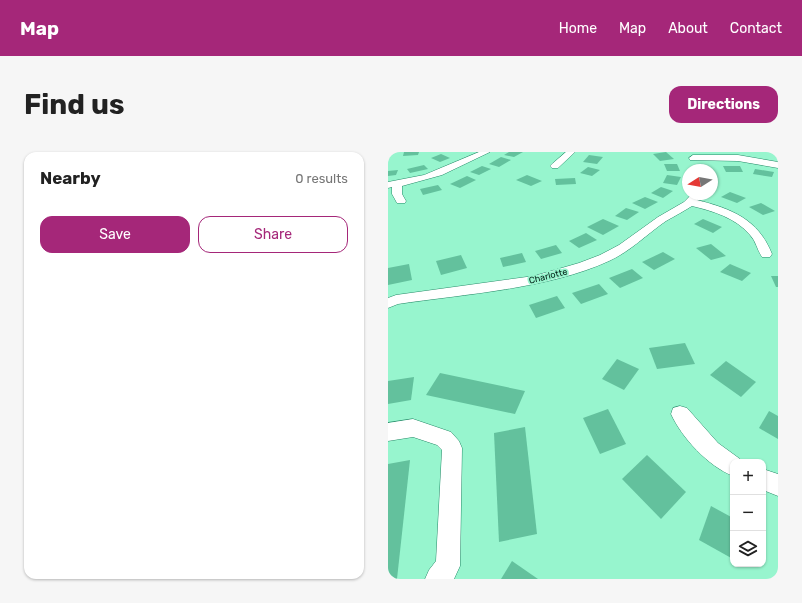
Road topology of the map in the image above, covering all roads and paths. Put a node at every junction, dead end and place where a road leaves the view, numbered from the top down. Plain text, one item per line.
1 (463, 152) edge
2 (486, 152) edge
3 (571, 152) edge
4 (766, 152) edge
5 (690, 155) edge
6 (477, 157) junction
7 (762, 162) junction
8 (697, 164) edge
9 (778, 165) edge
10 (555, 166) dead end
11 (392, 184) edge
12 (691, 200) edge
13 (698, 200) edge
14 (401, 201) dead end
15 (766, 254) dead end
16 (388, 303) edge
17 (680, 414) dead end
18 (388, 432) edge
19 (730, 464) edge
20 (766, 480) edge
21 (778, 485) edge
22 (438, 579) edge

1 - 6 street
2 - 6 street
3 - 10 street
4 - 7 street
5 - 7 street
5 - 8 street
6 - 11 street
7 - 9 street
11 - 14 street
12 - 16 street, Charlotte
13 - 15 street
17 - 19 street
18 - 22 street
20 - 21 street

